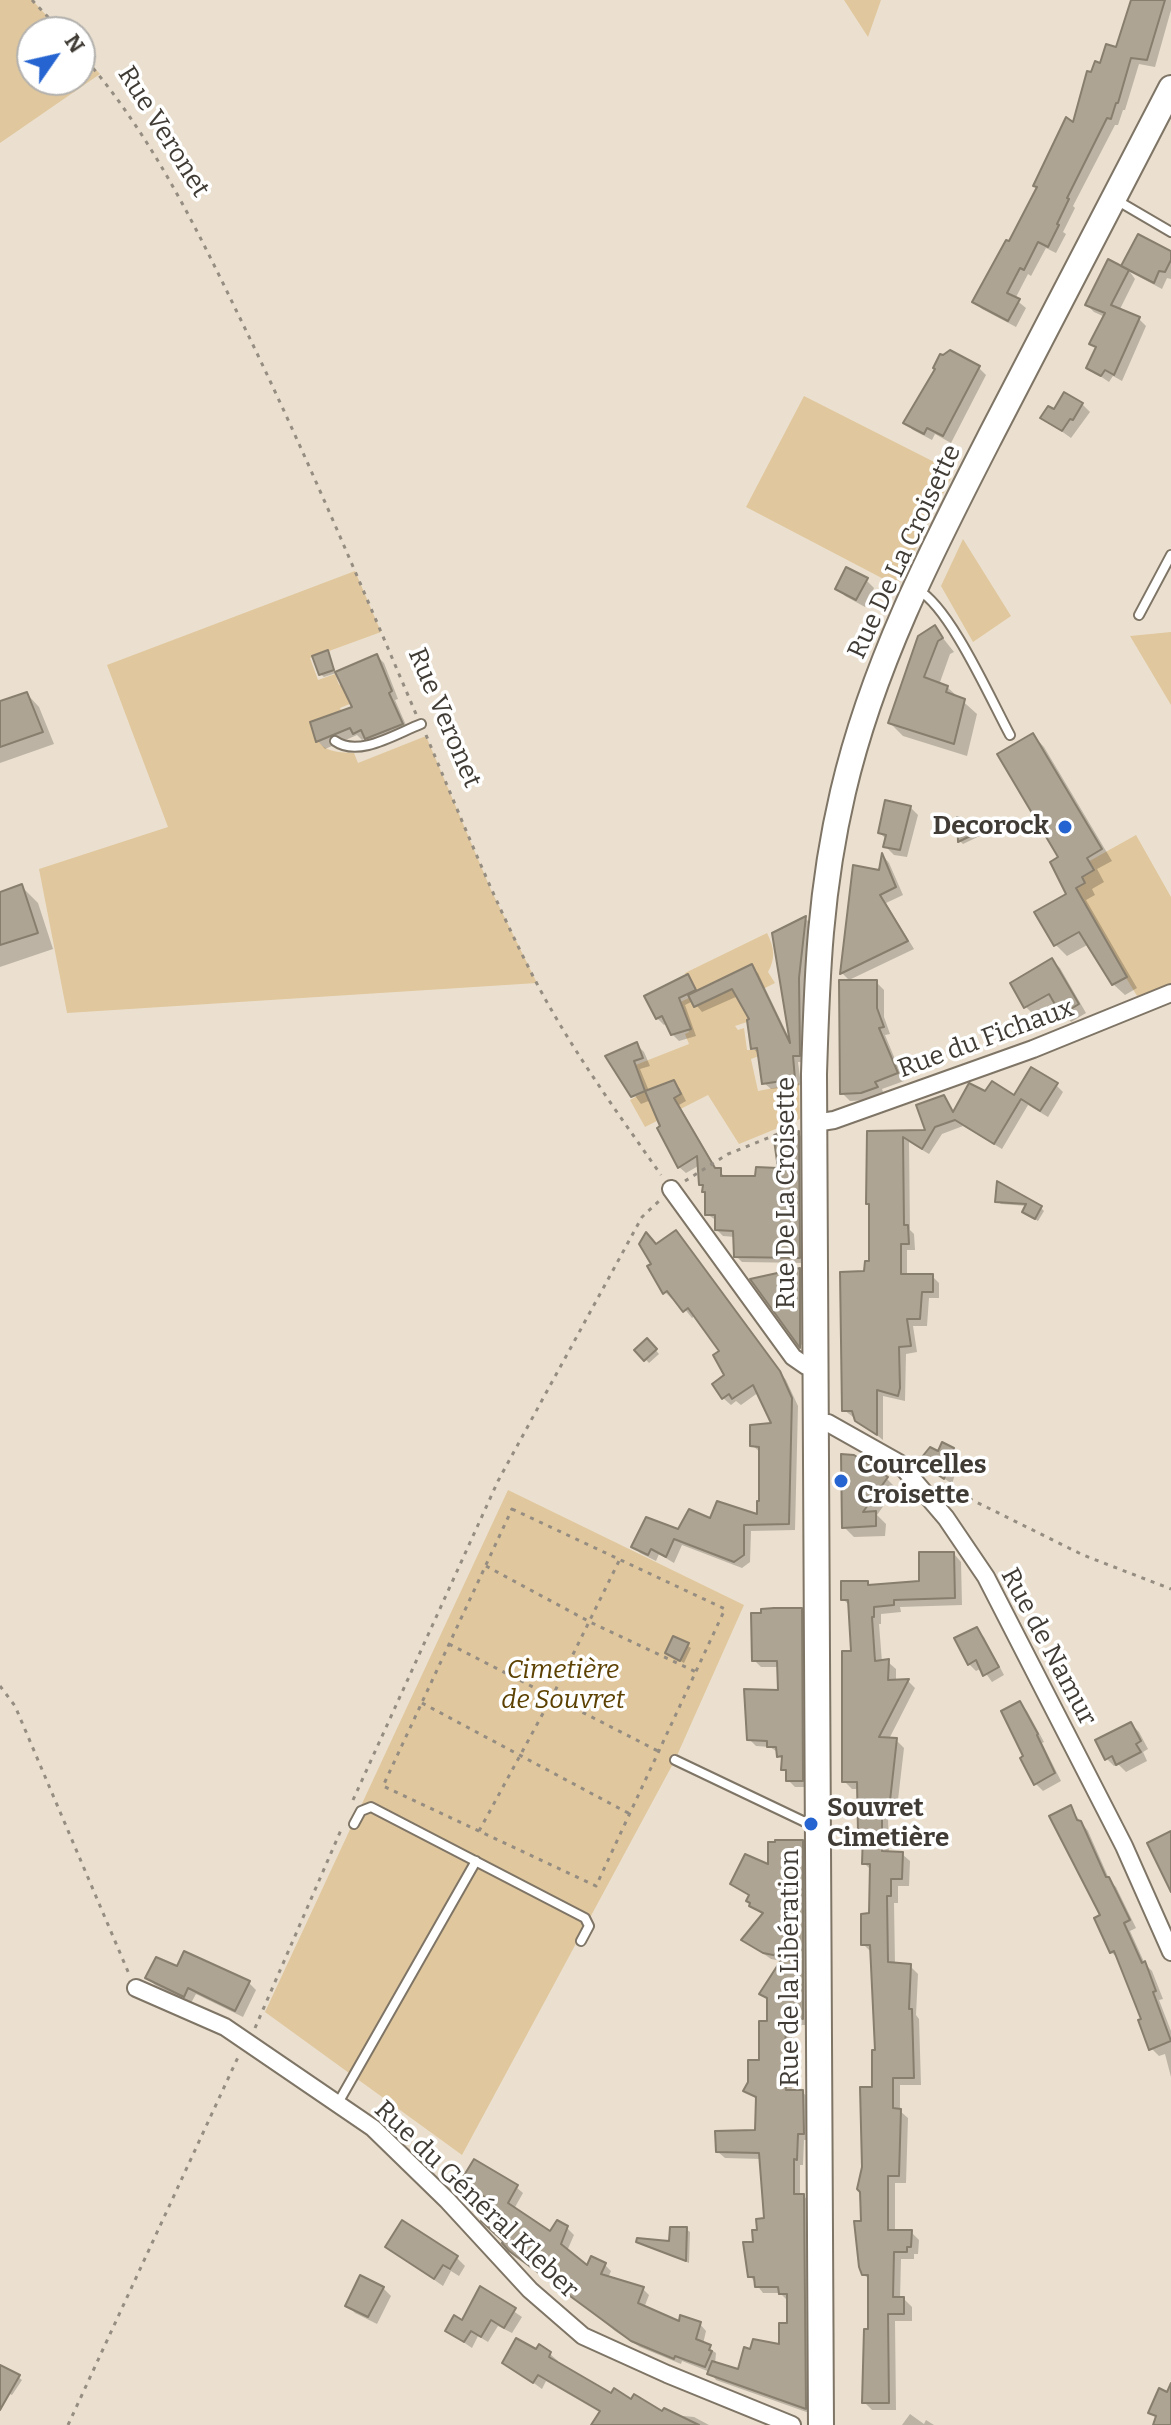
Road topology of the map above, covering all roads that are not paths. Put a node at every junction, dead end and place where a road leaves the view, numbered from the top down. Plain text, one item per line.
1 (1171, 88) edge
2 (1114, 199) junction
3 (1171, 232) edge
4 (1171, 555) edge
5 (914, 588) junction
6 (1139, 615) dead end
7 (421, 724) road end
8 (1010, 735) dead end
9 (335, 741) dead end
10 (1171, 993) edge
11 (815, 1123) junction
12 (671, 1189) road end
13 (816, 1366) junction
14 (816, 1422) junction
15 (675, 1760) road end
16 (354, 1824) dead end
17 (818, 1824) junction
18 (476, 1861) junction
19 (581, 1941) dead end
20 (1171, 1952) edge
21 (136, 1988) road end
22 (338, 2103) junction
23 (792, 2425) edge
24 (821, 2425) edge

1 - 2 main road, Rue De La Croisette
2 - 3 lane
2 - 5 main road, Rue De La Croisette
4 - 6 lane
5 - 8 lane
5 - 11 main road, Rue De La Croisette
7 - 9 lane
10 - 11 street, Rue du Fichaux
11 - 13 main road, Rue De La Croisette
12 - 13 street
13 - 14 main road, Rue de la Libération
14 - 17 main road, Rue de la Libération
14 - 20 street, Rue de Namur
15 - 17 lane
16 - 18 lane
17 - 24 main road, Rue de la Libération
18 - 19 lane
18 - 22 lane
21 - 22 street, Rue du Général Kleber
22 - 23 street, Rue du Général Kleber

